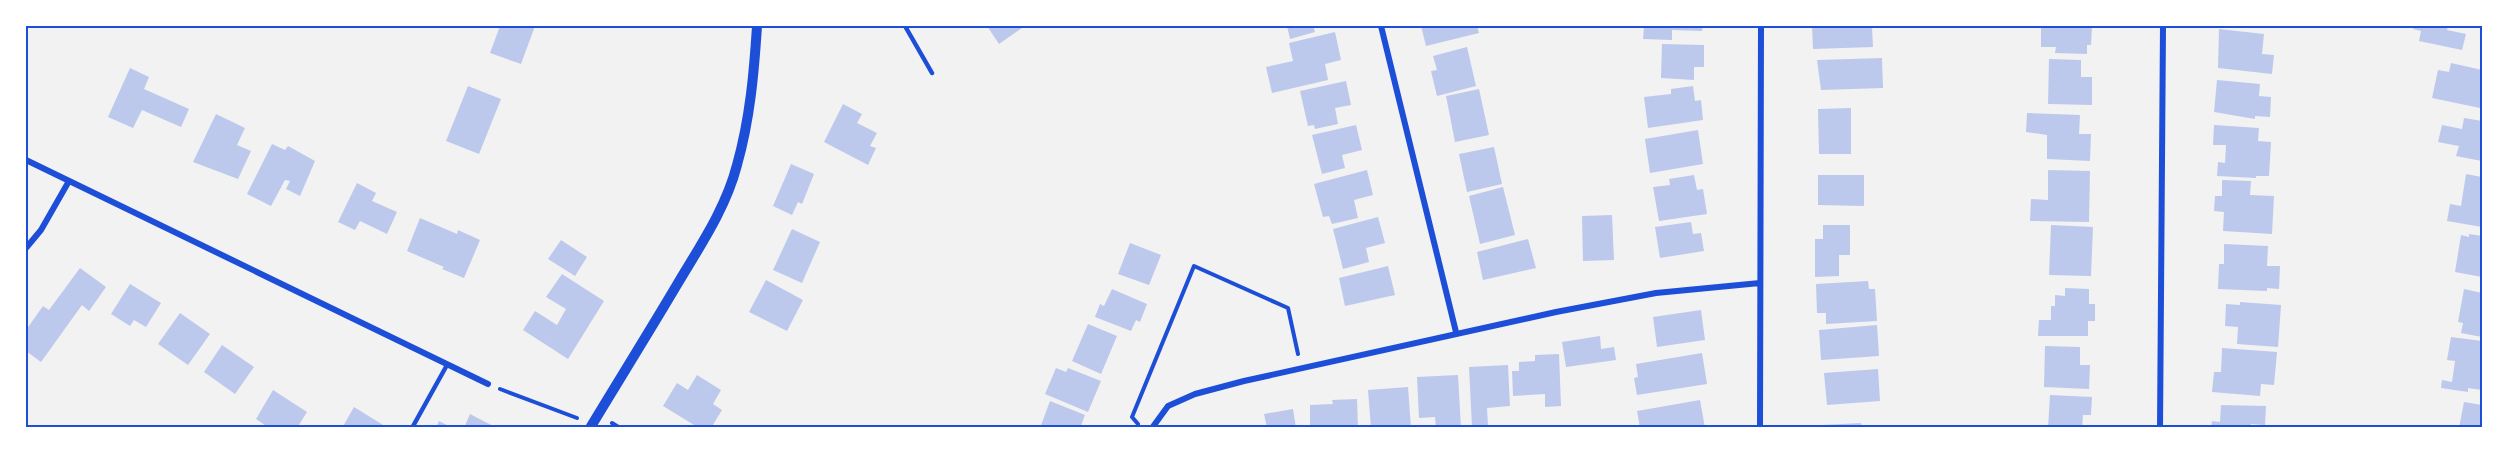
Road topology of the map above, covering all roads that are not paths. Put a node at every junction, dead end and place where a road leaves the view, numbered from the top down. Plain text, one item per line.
1 (757, 26) edge
2 (905, 26) edge
3 (1381, 26) edge
4 (1761, 26) edge
5 (2163, 26) edge
6 (932, 73) dead end
7 (26, 160) edge
8 (69, 181) junction
9 (26, 248) edge
10 (1760, 283) junction
11 (1456, 332) junction
12 (447, 365) junction
13 (488, 384) road end
14 (591, 425) edge
15 (412, 428) edge
16 (1152, 428) edge
17 (1760, 428) edge
18 (2160, 428) edge

1 - 14 street
2 - 6 lane
3 - 11 street
4 - 10 street
5 - 18 street
7 - 8 street
8 - 9 street
8 - 12 street
10 - 11 street
10 - 17 street
11 - 16 street
12 - 13 street
12 - 15 lane

